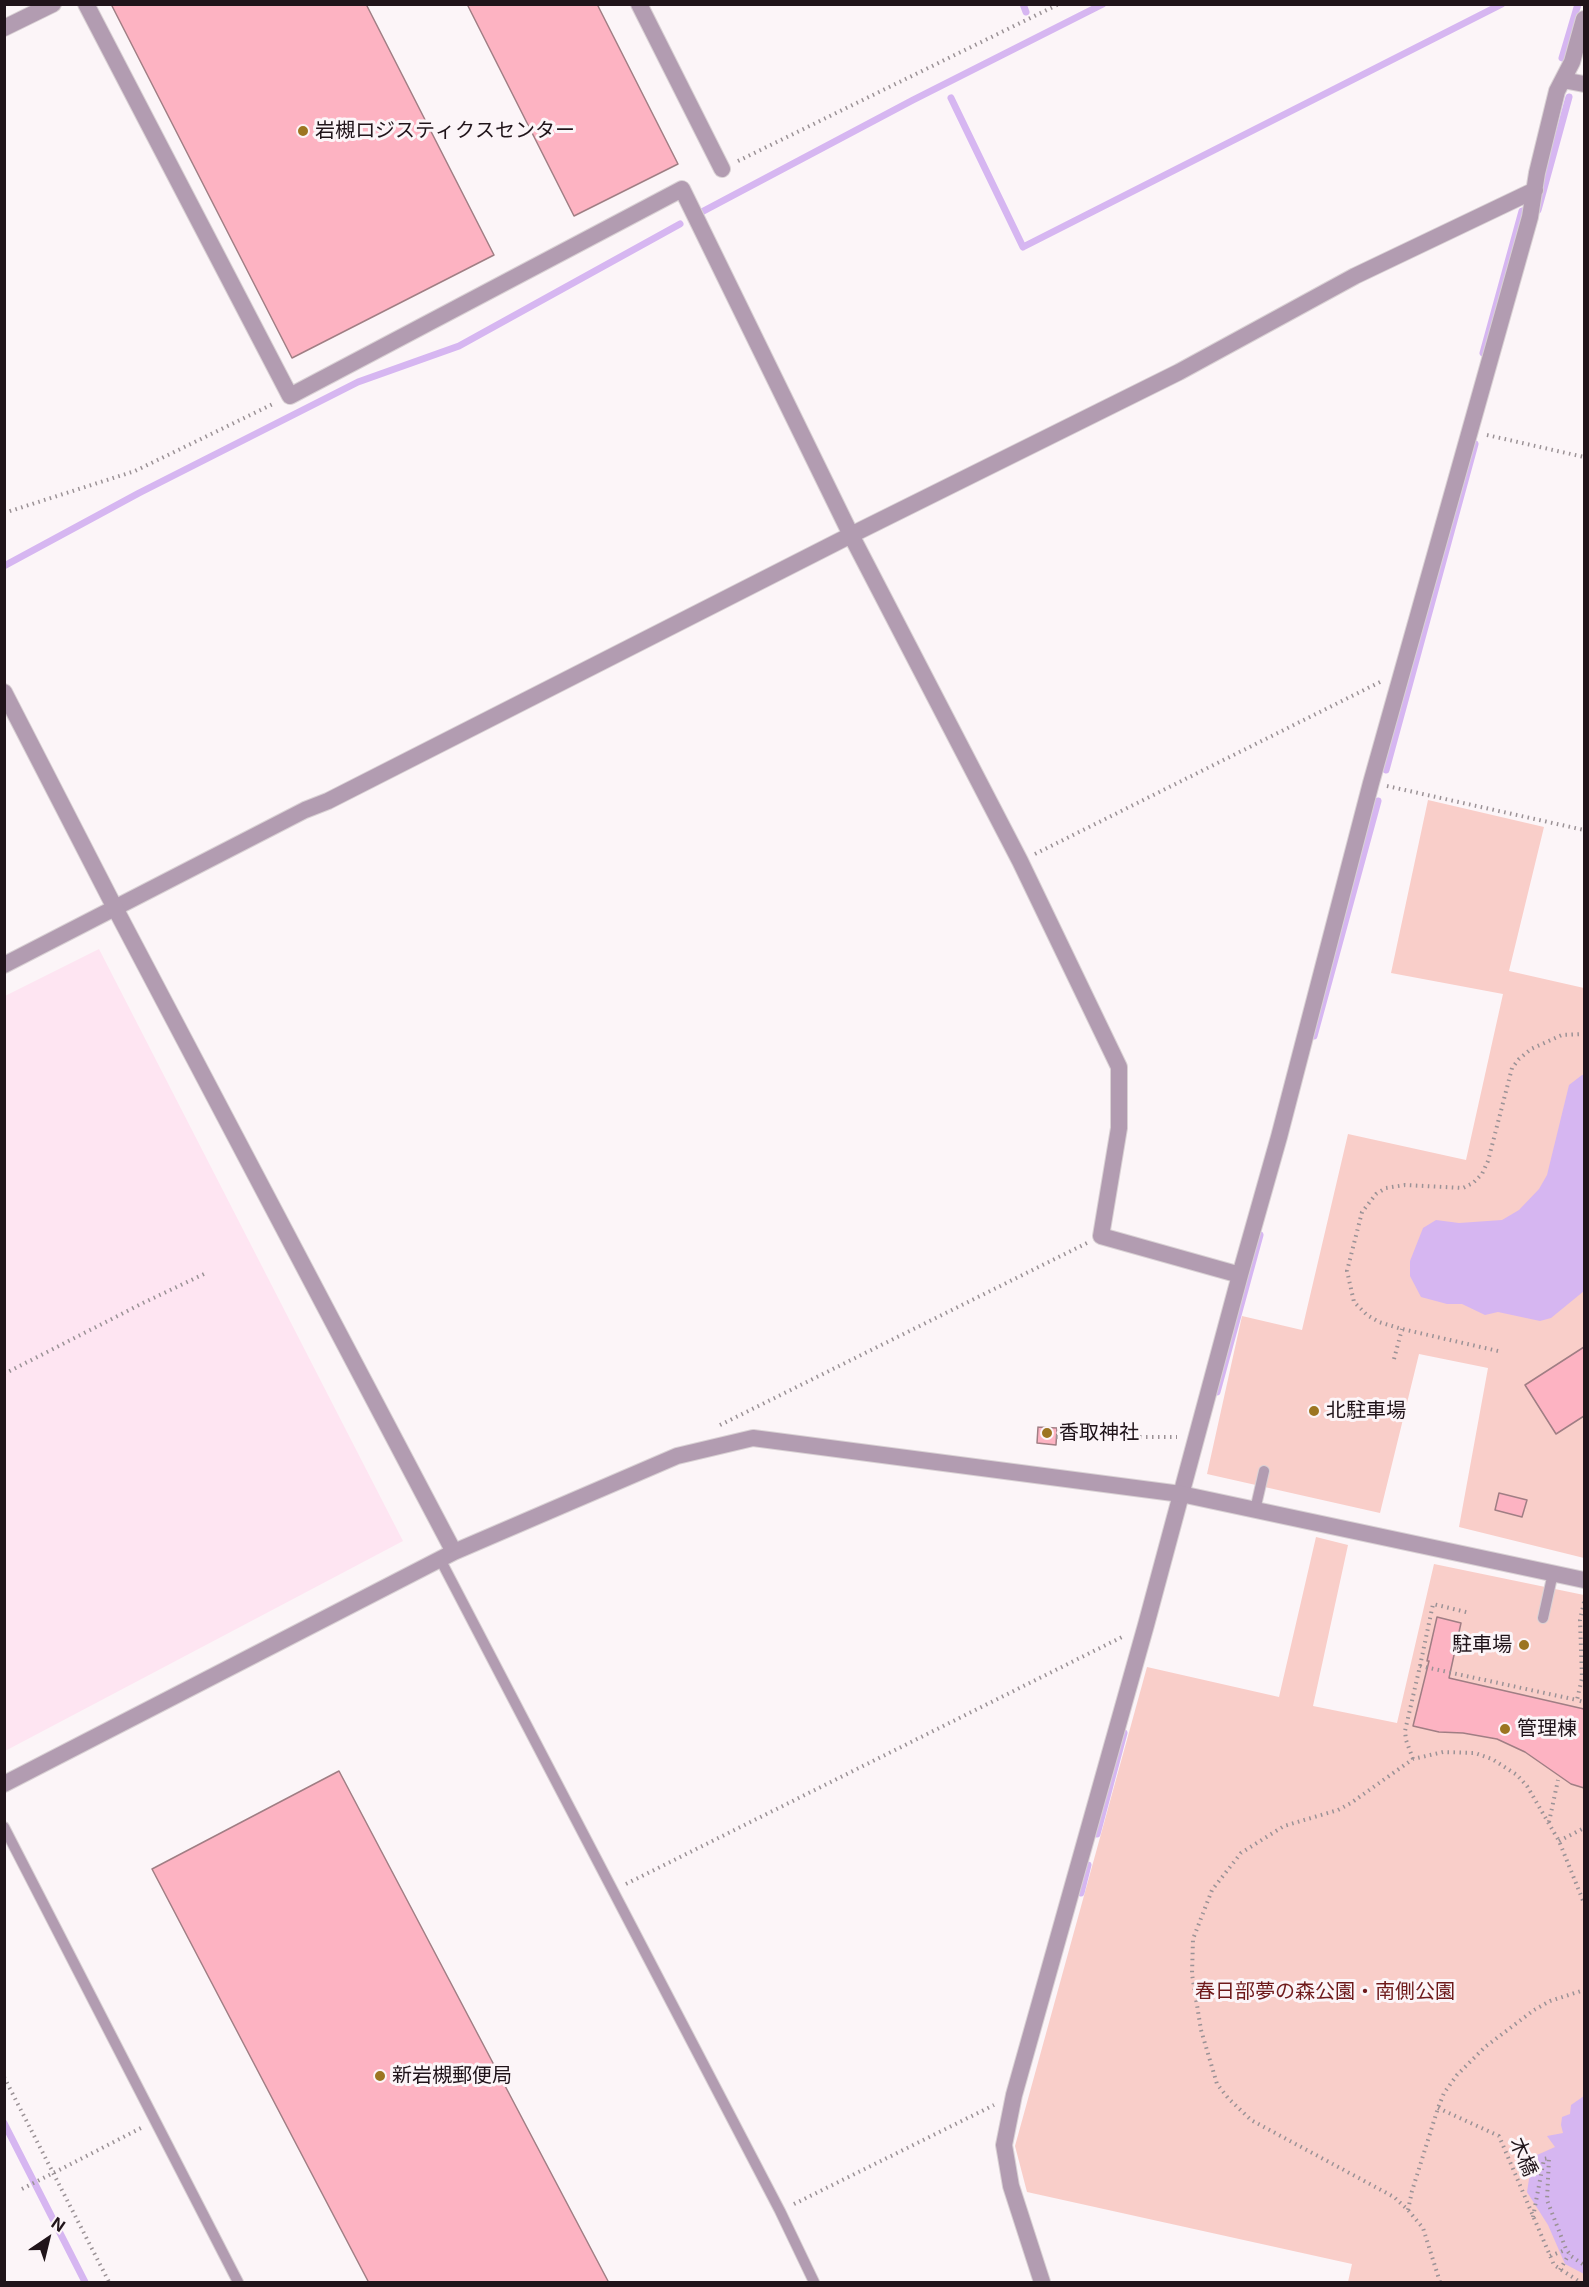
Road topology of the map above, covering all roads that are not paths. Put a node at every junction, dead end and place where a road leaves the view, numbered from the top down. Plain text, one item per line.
1 (52, 4) edge
2 (86, 4) edge
3 (639, 4) edge
4 (1584, 19) edge
5 (4, 28) edge
6 (1563, 80) junction
7 (1584, 84) edge
8 (722, 169) road end
9 (1535, 190) junction
10 (850, 535) junction
11 (4, 692) edge
12 (115, 908) junction
13 (4, 965) edge
14 (1240, 1275) junction
15 (1264, 1471) dead end
16 (1181, 1494) junction
17 (1255, 1510) junction
18 (447, 1556) junction
19 (1553, 1573) junction
20 (1584, 1580) edge
21 (1543, 1618) dead end
22 (4, 1784) edge
23 (4, 1827) edge
24 (238, 2283) edge
25 (814, 2283) edge
26 (1042, 2283) edge

1 - 5 street
2 - 10 street
3 - 8 street
4 - 6 street
6 - 7 street
6 - 9 street
9 - 10 street
9 - 14 street
10 - 12 street
10 - 14 street
11 - 12 street
12 - 13 street
12 - 18 street
14 - 16 street
15 - 17 lane
16 - 17 street
16 - 18 street
16 - 26 street
17 - 19 street
18 - 22 street
18 - 25 lane
19 - 20 street
19 - 21 lane
23 - 24 lane

